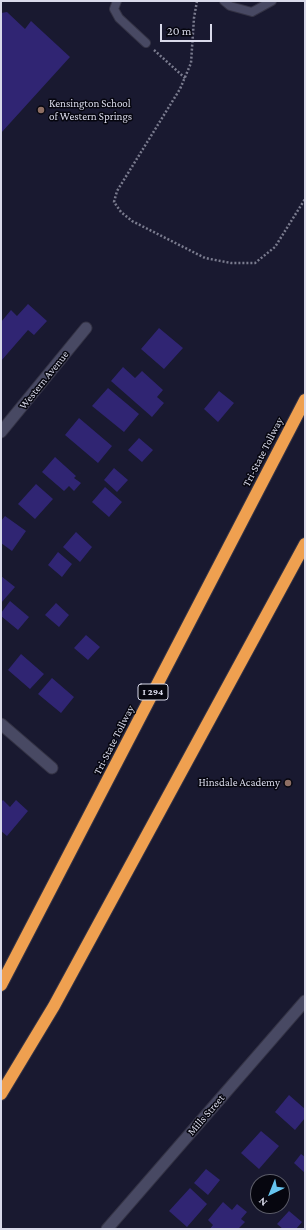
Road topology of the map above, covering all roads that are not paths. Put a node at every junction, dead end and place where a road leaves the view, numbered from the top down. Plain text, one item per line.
1 (117, 1) edge
2 (224, 1) edge
3 (272, 1) edge
4 (146, 43) road end
5 (86, 328) dead end
6 (305, 400) edge
7 (2, 429) edge
8 (305, 544) edge
9 (1, 724) edge
10 (52, 768) dead end
11 (1, 985) edge
12 (305, 1001) edge
13 (1, 1094) edge
14 (106, 1229) edge

1 - 4 lane
2 - 3 lane
5 - 7 street, Western Avenue
6 - 11 highway, Tri-State Tollway / I 294
8 - 13 highway
9 - 10 street
12 - 14 street, Mills Street

